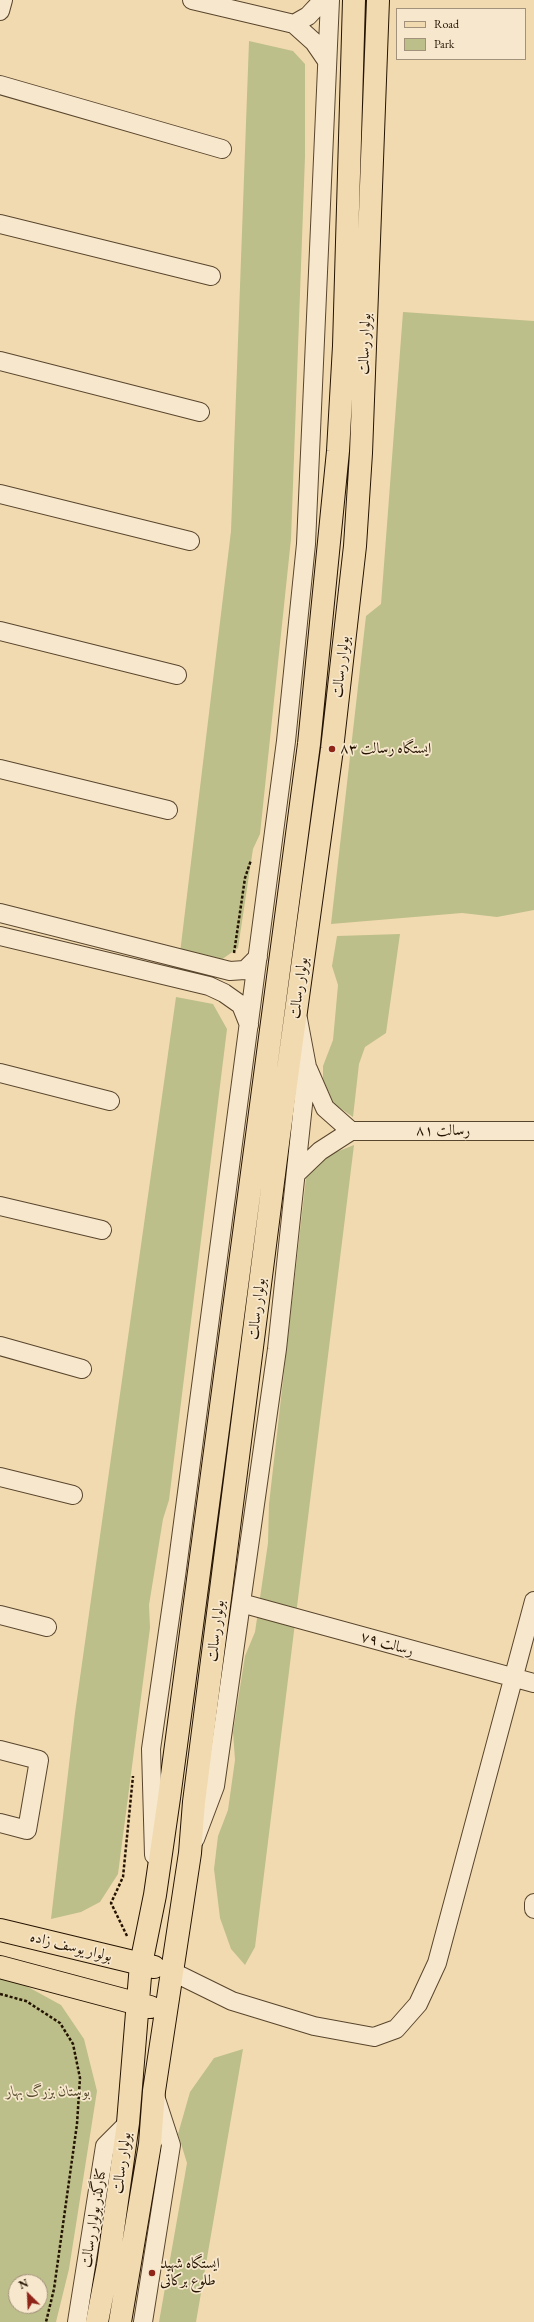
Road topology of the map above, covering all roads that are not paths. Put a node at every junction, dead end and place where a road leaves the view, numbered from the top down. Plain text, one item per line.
1 (3, 0) edge
2 (192, 0) edge
3 (323, 0) edge
4 (330, 0) edge
5 (354, 0) edge
6 (378, 0) edge
7 (0, 11) edge
8 (294, 24) junction
9 (327, 61) junction
10 (0, 85) edge
11 (222, 149) dead end
12 (0, 224) edge
13 (211, 276) dead end
14 (0, 360) edge
15 (200, 412) dead end
16 (0, 494) edge
17 (190, 541) dead end
18 (0, 631) edge
19 (177, 675) dead end
20 (0, 769) edge
21 (168, 810) dead end
22 (0, 914) edge
23 (0, 936) edge
24 (258, 957) junction
25 (296, 1011) junction
26 (250, 1025) junction
27 (307, 1067) junction
28 (0, 1073) edge
29 (110, 1101) dead end
30 (352, 1131) junction
31 (534, 1131) edge
32 (297, 1173) junction
33 (0, 1206) edge
34 (102, 1230) dead end
35 (0, 1346) edge
36 (82, 1369) dead end
37 (0, 1476) edge
38 (73, 1495) dead end
39 (534, 1601) edge
40 (241, 1603) junction
41 (0, 1615) edge
42 (47, 1627) dead end
43 (515, 1679) junction
44 (534, 1683) edge
45 (0, 1750) edge
46 (0, 1823) edge
47 (190, 1853) junction
48 (155, 1895) junction
49 (534, 1903) edge
50 (534, 1909) edge
51 (0, 1930) edge
52 (141, 1964) junction
53 (0, 1967) edge
54 (171, 1971) junction
55 (136, 2003) junction
56 (166, 2011) junction
57 (154, 2091) junction
58 (128, 2123) junction
59 (77, 2322) edge
60 (97, 2322) edge
61 (120, 2322) edge
62 (143, 2322) edge

1 - 7 street
2 - 8 street
3 - 8 street
4 - 9 street
5 - 48 main road, بولوار رسالت
6 - 25 main road, بولوار رسالت
8 - 9 street
9 - 24 street
10 - 11 street
12 - 13 street
14 - 15 street
16 - 17 street
18 - 19 street
20 - 21 street
22 - 24 street
23 - 26 street
24 - 26 street
25 - 27 street
25 - 47 main road, بولوار رسالت
26 - 48 street
27 - 30 street
27 - 32 street
28 - 29 street
30 - 31 street, رسالت ۸۱
30 - 32 street
32 - 40 street
33 - 34 street
35 - 36 street
37 - 38 street
39 - 43 street
40 - 43 street, رسالت ۷۹
40 - 47 street
41 - 42 street
43 - 44 street, رسالت ۷۹
43 - 54 street
45 - 46 street
47 - 54 main road, بولوار رسالت
48 - 52 main road, بولوار رسالت
49 - 50 street
51 - 52 main road, بولوار یوسف زاده
52 - 54 main road, بولوار یوسف زاده
52 - 55 main road, بولوار رسالت
53 - 55 main road
54 - 56 main road, بولوار رسالت
55 - 56 main road
55 - 58 main road, بولوار رسالت
56 - 57 main road, بولوار رسالت
57 - 61 main road, بولوار رسالت
57 - 62 street
58 - 59 street, کنارگذر بولوار رسالت
58 - 60 main road, بولوار رسالت

